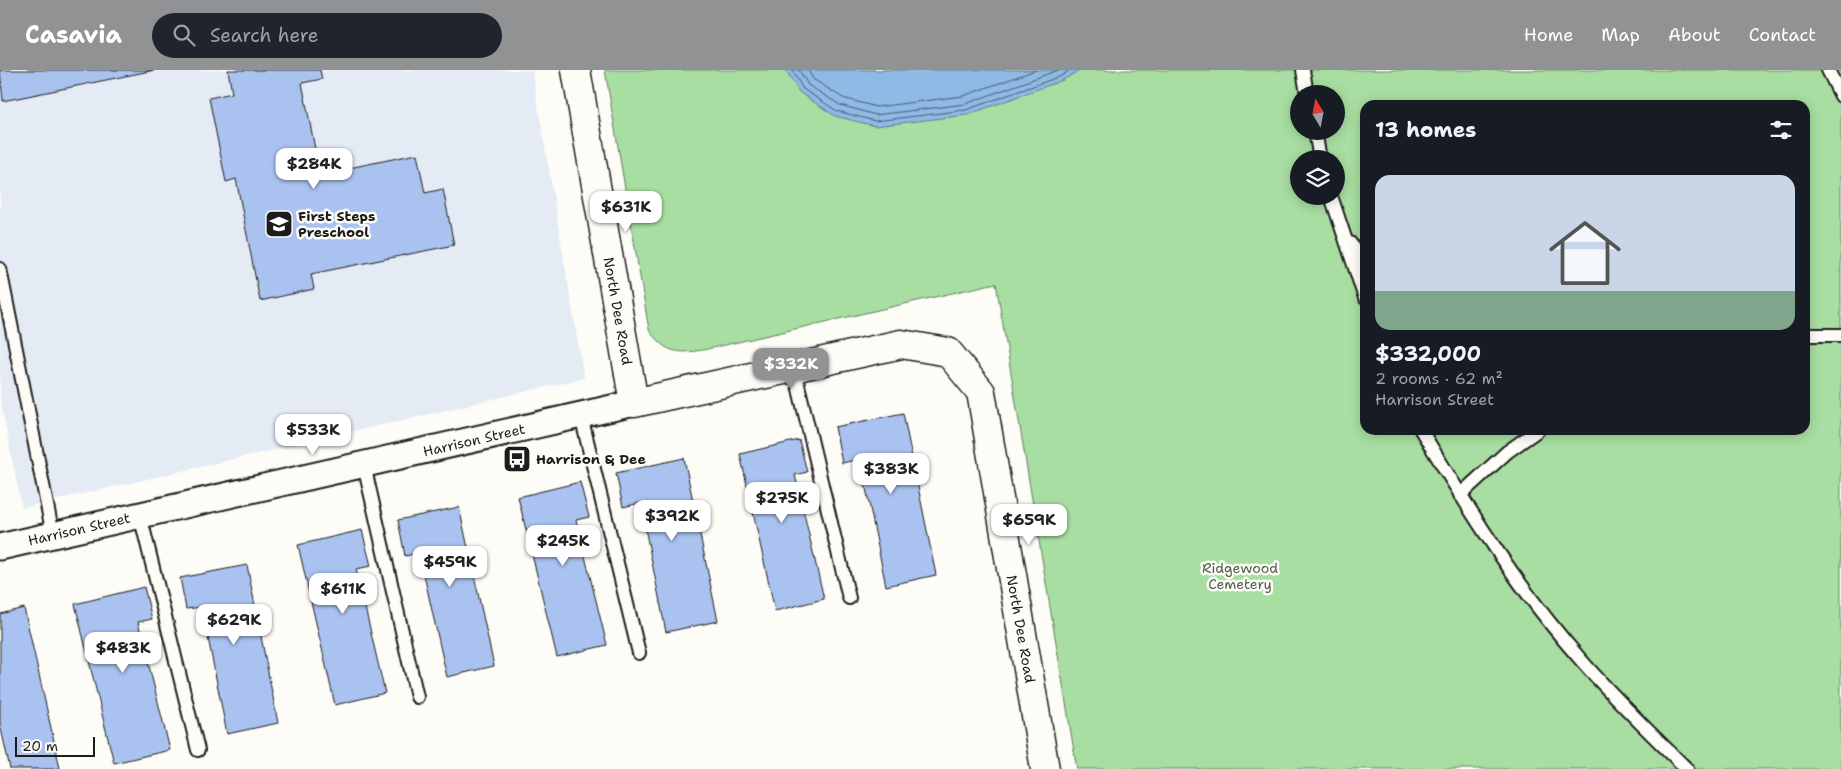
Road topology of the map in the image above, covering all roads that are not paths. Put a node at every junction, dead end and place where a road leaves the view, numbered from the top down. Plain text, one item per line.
1 (576, 70) edge
2 (1303, 70) edge
3 (1828, 70) edge
4 (1306, 85) edge
5 (1841, 96) edge
6 (1334, 205) edge
7 (1344, 236) junction
8 (1360, 257) edge
9 (0, 269) edge
10 (1360, 283) edge
11 (1810, 335) edge
12 (1841, 335) edge
13 (948, 352) joint
14 (794, 368) junction
15 (634, 403) junction
16 (580, 416) junction
17 (1425, 435) edge
18 (1531, 435) edge
19 (364, 464) junction
20 (1460, 495) junction
21 (140, 515) junction
22 (53, 535) junction
23 (0, 547) edge
24 (849, 598) dead end
25 (639, 653) dead end
26 (417, 697) dead end
27 (198, 750) dead end
28 (1045, 769) edge
29 (1687, 769) edge

1 - 15 street, North Dee Road
2 - 4 lane
3 - 5 lane
6 - 7 lane
7 - 8 lane
7 - 10 lane
9 - 22 lane
11 - 12 lane
13 - 14 street, Harrison Street
13 - 28 street, North Dee Road
14 - 15 street, Harrison Street
14 - 24 lane
15 - 16 street, Harrison Street
16 - 19 street, Harrison Street
16 - 25 lane
17 - 20 lane
18 - 20 lane
19 - 21 street, Harrison Street
19 - 26 lane
20 - 29 lane
21 - 22 street, Harrison Street
21 - 27 lane
22 - 23 street, Harrison Street

